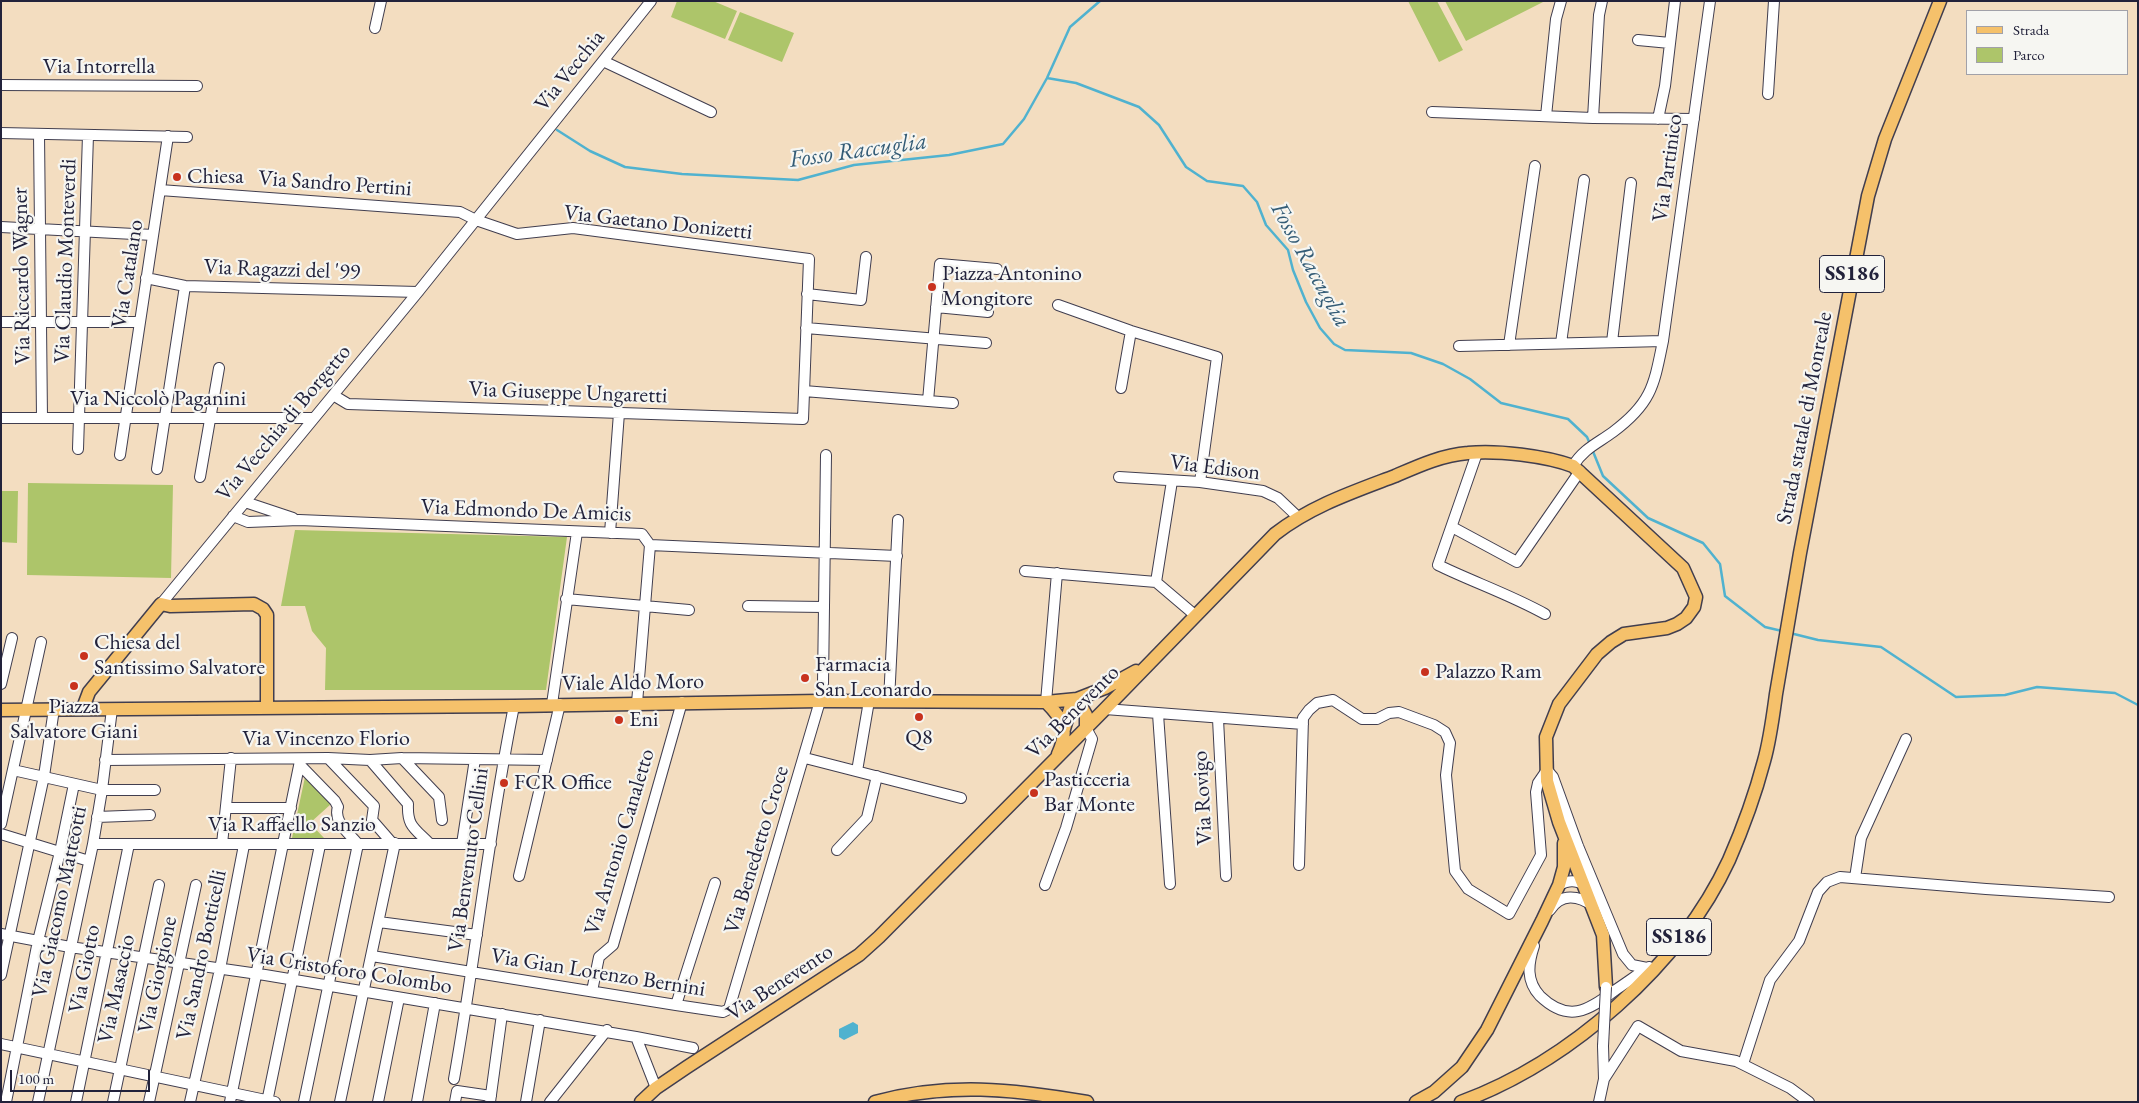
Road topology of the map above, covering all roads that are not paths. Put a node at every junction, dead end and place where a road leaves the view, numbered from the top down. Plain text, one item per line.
1 (381, 1) edge
2 (651, 1) edge
3 (1561, 1) edge
4 (1602, 1) edge
5 (1675, 1) edge
6 (1710, 1) edge
7 (1774, 1) edge
8 (1940, 1) edge
9 (375, 28) dead end
10 (1638, 40) dead end
11 (1670, 43) junction
12 (603, 61) junction
13 (1, 86) edge
14 (197, 86) dead end
15 (1768, 94) dead end
16 (711, 112) dead end
17 (1432, 112) dead end
18 (1546, 116) junction
19 (1593, 118) junction
20 (1658, 119) junction
21 (1694, 119) junction
22 (1, 133) edge
23 (39, 134) junction
24 (88, 135) junction
25 (168, 136) junction
26 (186, 137) dead end
27 (519, 166) joint
28 (1535, 166) dead end
29 (1584, 180) dead end
30 (1631, 183) dead end
31 (160, 190) junction
32 (476, 220) junction
33 (1, 227) edge
34 (40, 229) junction
35 (85, 232) junction
36 (153, 235) junction
37 (866, 257) dead end
38 (997, 269) dead end
39 (146, 278) junction
40 (185, 286) junction
41 (418, 292) junction
42 (808, 294) junction
43 (1058, 305) dead end
44 (940, 308) junction
45 (988, 312) dead end
46 (1, 322) edge
47 (41, 322) junction
48 (83, 322) junction
49 (140, 322) junction
50 (806, 328) junction
51 (1131, 332) junction
52 (934, 337) junction
53 (1663, 341) junction
54 (1612, 342) junction
55 (986, 343) dead end
56 (1561, 343) junction
57 (1509, 345) junction
58 (1460, 346) dead end
59 (219, 368) dead end
60 (1121, 388) dead end
61 (804, 391) junction
62 (333, 394) junction
63 (928, 401) junction
64 (953, 403) dead end
65 (619, 413) junction
66 (1, 418) edge
67 (42, 418) junction
68 (81, 418) junction
69 (125, 418) junction
70 (166, 418) junction
71 (211, 418) junction
72 (314, 418) junction
73 (78, 449) dead end
74 (1477, 453) junction
75 (120, 455) dead end
76 (826, 455) dead end
77 (1576, 468) junction
78 (157, 469) dead end
79 (200, 477) dead end
80 (1119, 477) dead end
81 (1172, 481) junction
82 (1200, 482) junction
83 (244, 502) junction
84 (233, 516) junction
85 (1298, 517) junction
86 (298, 520) junction
87 (898, 520) dead end
88 (1452, 527) junction
89 (577, 532) junction
90 (610, 533) junction
91 (650, 545) junction
92 (824, 554) junction
93 (896, 556) junction
94 (1025, 571) dead end
95 (1057, 573) junction
96 (1156, 582) junction
97 (566, 600) junction
98 (161, 604) junction
99 (645, 606) junction
100 (748, 606) dead end
101 (823, 607) junction
102 (689, 610) dead end
103 (1546, 614) dead end
104 (1196, 616) junction
105 (12, 638) dead end
106 (41, 642) dead end
107 (1147, 666) junction
108 (1, 684) edge
109 (1077, 699) junction
110 (820, 700) junction
111 (869, 701) junction
112 (889, 701) junction
113 (682, 702) junction
114 (1046, 702) junction
115 (637, 703) junction
116 (556, 704) junction
117 (514, 706) junction
118 (267, 707) junction
119 (83, 708) junction
120 (112, 708) junction
121 (26, 709) junction
122 (54, 709) junction
123 (1105, 709) junction
124 (1, 710) edge
125 (1158, 714) junction
126 (1218, 719) junction
127 (1303, 724) junction
128 (1086, 728) junction
129 (1064, 729) junction
130 (1906, 739) dead end
131 (231, 758) junction
132 (328, 758) junction
133 (402, 758) junction
134 (475, 758) junction
135 (805, 758) junction
136 (503, 759) junction
137 (1056, 759) junction
138 (105, 760) junction
139 (370, 760) junction
140 (547, 760) junction
141 (300, 762) junction
142 (13, 770) junction
143 (1546, 770) junction
144 (857, 771) junction
145 (44, 776) junction
146 (877, 776) junction
147 (74, 784) junction
148 (102, 790) junction
149 (155, 790) dead end
150 (961, 798) dead end
151 (226, 808) junction
152 (291, 808) junction
153 (150, 816) dead end
154 (97, 817) junction
155 (442, 820) dead end
156 (1, 824) edge
157 (1562, 831) junction
158 (1, 834) edge
159 (29, 843) junction
160 (393, 843) junction
161 (429, 843) junction
162 (93, 844) junction
163 (130, 844) junction
164 (222, 844) junction
165 (358, 844) junction
166 (462, 844) junction
167 (491, 844) junction
168 (244, 845) junction
169 (283, 845) junction
170 (320, 845) junction
171 (837, 850) dead end
172 (60, 852) junction
173 (89, 861) junction
174 (1299, 865) dead end
175 (518, 876) dead end
176 (1226, 876) dead end
177 (1855, 878) junction
178 (715, 883) dead end
179 (1170, 884) dead end
180 (1559, 884) junction
181 (159, 885) dead end
182 (196, 885) dead end
183 (1045, 885) dead end
184 (1585, 885) junction
185 (2109, 897) dead end
186 (1593, 907) junction
187 (379, 922) junction
188 (1542, 922) junction
189 (5, 935) edge
190 (477, 935) junction
191 (38, 941) junction
192 (70, 947) junction
193 (107, 953) junction
194 (1665, 955) junction
195 (372, 956) junction
196 (143, 958) junction
197 (181, 963) junction
198 (1647, 968) junction
199 (220, 969) junction
200 (472, 972) junction
201 (256, 974) junction
202 (1, 975) edge
203 (292, 980) junction
204 (328, 986) junction
205 (1606, 987) joint
206 (592, 991) junction
207 (365, 992) junction
208 (399, 998) junction
209 (435, 1004) junction
210 (676, 1005) junction
211 (466, 1008) junction
212 (729, 1010) joint
213 (502, 1014) junction
214 (540, 1020) junction
215 (606, 1030) junction
216 (636, 1036) junction
217 (1, 1044) edge
218 (17, 1047) junction
219 (692, 1048) dead end
220 (47, 1054) junction
221 (85, 1062) junction
222 (1743, 1064) junction
223 (120, 1070) junction
224 (155, 1076) junction
225 (454, 1079) dead end
226 (1604, 1079) junction
227 (193, 1085) junction
228 (656, 1088) junction
229 (231, 1097) edge
230 (456, 1097) edge
231 (491, 1099) edge
232 (269, 1101) edge
233 (6, 1102) edge
234 (38, 1102) edge
235 (76, 1102) edge
236 (113, 1102) edge
237 (150, 1102) edge
238 (190, 1102) edge
239 (304, 1102) edge
240 (340, 1102) edge
241 (378, 1102) edge
242 (417, 1102) edge
243 (526, 1102) edge
244 (550, 1102) edge
245 (641, 1102) edge
246 (875, 1102) edge
247 (1087, 1102) edge
248 (1416, 1102) edge
249 (1460, 1102) edge
250 (1598, 1102) edge
251 (1809, 1102) edge

1 - 9 street
2 - 12 street, Via Vecchia
3 - 18 street
4 - 19 street
5 - 11 street
6 - 21 street, Via Partinico
7 - 15 street
8 - 194 main road, Strada statale di Monreale / SS186
10 - 11 street
11 - 20 street
12 - 16 street
12 - 27 street, Via Vecchia
13 - 14 street, Via Intorrella
17 - 18 street
18 - 19 street
19 - 20 street
20 - 21 street
21 - 53 street, Via Partinico
22 - 23 street
23 - 24 street
23 - 34 street, Via Riccardo Wagner
24 - 25 street
24 - 35 street, Via Claudio Monteverdi
25 - 26 street
25 - 31 street, Via Catalano
27 - 32 street, Via Vecchia di Borgetto
28 - 57 street
29 - 56 street
30 - 54 street
31 - 32 street, Via Sandro Pertini
31 - 36 street, Via Catalano
32 - 41 street, Via Vecchia di Borgetto
32 - 42 street, Via Gaetano Donizetti
33 - 34 street
34 - 35 street
34 - 47 street, Via Riccardo Wagner
35 - 36 street
35 - 48 street, Via Claudio Monteverdi
36 - 39 street, Via Catalano
37 - 42 street
38 - 44 street
39 - 40 street, Via Ragazzi del '99
39 - 49 street, Via Catalano
40 - 41 street, Via Ragazzi del '99
40 - 70 street
41 - 62 street, Via Vecchia di Borgetto
42 - 50 street
43 - 51 street
44 - 45 street
44 - 52 street
46 - 47 street
47 - 48 street
47 - 67 street, Via Riccardo Wagner
48 - 49 street
48 - 68 street, Via Claudio Monteverdi
49 - 69 street, Via Catalano
50 - 52 street
50 - 61 street
51 - 60 street
51 - 82 street
52 - 55 street
52 - 63 street
53 - 54 street
53 - 77 street, Via Partinico
54 - 56 street
56 - 57 street
57 - 58 street
59 - 71 street
61 - 63 street
61 - 65 street, Via Giuseppe Ungaretti
62 - 65 street, Via Giuseppe Ungaretti
62 - 72 street, Via Vecchia di Borgetto
63 - 64 street
65 - 90 street
66 - 67 street, Via Niccolò Paganini
67 - 68 street, Via Niccolò Paganini
68 - 69 street, Via Niccolò Paganini
68 - 73 street, Via Claudio Monteverdi
69 - 70 street, Via Niccolò Paganini
69 - 75 street, Via Catalano
70 - 71 street, Via Niccolò Paganini
70 - 78 street
71 - 72 street, Via Niccolò Paganini
71 - 79 street
72 - 83 street, Via Vecchia di Borgetto
74 - 77 main road, Via Benevento
74 - 85 main road, Via Benevento
74 - 88 street
76 - 92 street, Via Benedetto Croce
77 - 88 street, Via Partinico
77 - 143 main road
80 - 81 street, Via Edison
81 - 82 street, Via Edison
81 - 96 street
82 - 85 street, Via Edison
83 - 84 street, Via Vecchia di Borgetto
83 - 86 street
84 - 86 street
84 - 98 street, Via Vecchia di Borgetto
85 - 104 main road, Via Benevento
86 - 89 street, Via Edmondo De Amicis
87 - 93 street
88 - 103 street
89 - 90 street, Via Edmondo De Amicis
89 - 97 street
90 - 91 street, Via Edmondo De Amicis
91 - 92 street, Via Edmondo De Amicis
91 - 99 street
92 - 93 street, Via Edmondo De Amicis
92 - 101 street, Via Benedetto Croce
93 - 112 street
94 - 95 street
95 - 96 street
95 - 114 street
96 - 104 street
97 - 99 street
97 - 116 street
98 - 118 main road
98 - 119 main road, Via Vecchia di Borgetto
99 - 102 street
99 - 115 street
100 - 101 street
101 - 110 street, Via Benedetto Croce
104 - 107 main road, Via Benevento
105 - 108 street
106 - 121 street
107 - 109 main road, Viale Aldo Moro
107 - 123 main road, Via Benevento
109 - 114 main road, Viale Aldo Moro
109 - 128 main road
109 - 129 main road
110 - 111 main road, Viale Aldo Moro
110 - 113 main road, Viale Aldo Moro
110 - 135 street, Via Benedetto Croce
111 - 112 main road, Viale Aldo Moro
111 - 144 street
112 - 114 main road, Viale Aldo Moro
113 - 115 main road, Viale Aldo Moro
113 - 206 street, Via Antonio Canaletto
114 - 129 main road
115 - 116 main road, Viale Aldo Moro
116 - 117 main road, Viale Aldo Moro
116 - 140 street
117 - 118 main road, Viale Aldo Moro
117 - 136 street, Via Benvenuto Cellini
118 - 120 main road, Viale Aldo Moro
119 - 120 main road, Viale Aldo Moro
119 - 122 main road, Viale Aldo Moro
120 - 138 street, Via Giacomo Matteotti
121 - 122 main road, Viale Aldo Moro
121 - 124 main road, Viale Aldo Moro
121 - 142 street
122 - 145 street
123 - 125 street
123 - 128 main road, Via Benevento
125 - 126 street
125 - 179 street
126 - 127 street
126 - 176 street, Via Rovigo
127 - 143 street
127 - 174 street
128 - 137 main road, Via Benevento
128 - 183 street
129 - 137 main road
130 - 177 street
131 - 138 street, Via Vincenzo Florio
131 - 141 street, Via Vincenzo Florio
131 - 151 street
132 - 139 street, Via Vincenzo Florio
132 - 141 street, Via Vincenzo Florio
132 - 160 street
133 - 134 street, Via Vincenzo Florio
133 - 139 street, Via Vincenzo Florio
133 - 155 street
134 - 136 street, Via Vincenzo Florio
134 - 166 street
135 - 144 street
135 - 212 street, Via Benedetto Croce
136 - 140 street, Via Vincenzo Florio
136 - 167 street, Via Benvenuto Cellini
137 - 228 main road, Via Benevento
138 - 148 street, Via Giacomo Matteotti
139 - 161 street
140 - 175 street
141 - 152 street
141 - 165 street
142 - 145 street
142 - 156 street
143 - 157 main road
143 - 198 street
144 - 146 street
145 - 147 street
145 - 159 street
146 - 150 street
146 - 171 street
147 - 148 street
147 - 172 street
148 - 149 street
148 - 154 street, Via Giacomo Matteotti
151 - 152 street
151 - 164 street
152 - 169 street
153 - 154 street
154 - 162 street, Via Giacomo Matteotti
157 - 180 main road
157 - 184 main road
158 - 159 street
159 - 172 street
159 - 189 street
160 - 161 street, Via Raffaello Sanzio
160 - 165 street, Via Raffaello Sanzio
160 - 187 street
161 - 166 street, Via Raffaello Sanzio
162 - 163 street, Via Raffaello Sanzio
162 - 173 street, Via Giacomo Matteotti
163 - 164 street, Via Raffaello Sanzio
163 - 193 street, Via Giotto
164 - 168 street, Via Raffaello Sanzio
165 - 170 street, Via Raffaello Sanzio
165 - 204 street
166 - 167 street, Via Raffaello Sanzio
167 - 190 street, Via Benvenuto Cellini
168 - 169 street, Via Raffaello Sanzio
168 - 199 street, Via Sandro Botticelli
169 - 170 street, Via Raffaello Sanzio
169 - 201 street
170 - 203 street
172 - 173 street
172 - 191 street
173 - 192 street, Via Giacomo Matteotti
177 - 185 street
177 - 222 street
178 - 210 street
180 - 184 street
180 - 188 main road
181 - 196 street, Via Masaccio
182 - 197 street, Via Giorgione
184 - 186 main road
186 - 188 street
186 - 205 main road
187 - 190 street
187 - 195 street
188 - 198 street
188 - 248 main road
189 - 191 street, Via Cristoforo Colombo
189 - 202 street
190 - 200 street, Via Benvenuto Cellini
191 - 192 street, Via Cristoforo Colombo
191 - 218 street
192 - 193 street, Via Cristoforo Colombo
192 - 220 street, Via Giacomo Matteotti
193 - 196 street, Via Cristoforo Colombo
193 - 221 street, Via Giotto
194 - 198 street
194 - 249 main road, SS186
195 - 200 street, Via Gian Lorenzo Bernini
195 - 207 street
196 - 197 street, Via Cristoforo Colombo
196 - 223 street, Via Masaccio
197 - 199 street, Via Cristoforo Colombo
197 - 224 street, Via Giorgione
199 - 201 street, Via Cristoforo Colombo
199 - 227 street, Via Sandro Botticelli
200 - 206 street, Via Gian Lorenzo Bernini
200 - 211 street, Via Benvenuto Cellini
201 - 203 street, Via Cristoforo Colombo
201 - 229 street
203 - 204 street, Via Cristoforo Colombo
203 - 232 street
204 - 207 street, Via Cristoforo Colombo
204 - 239 street
205 - 226 street, bridge
206 - 210 street, Via Gian Lorenzo Bernini
207 - 208 street, Via Cristoforo Colombo
207 - 240 street
208 - 209 street, Via Cristoforo Colombo
208 - 241 street
209 - 211 street, Via Cristoforo Colombo
209 - 242 street
210 - 212 street, Via Gian Lorenzo Bernini
211 - 213 street, Via Cristoforo Colombo
211 - 225 street, Via Benvenuto Cellini
213 - 214 street, Via Cristoforo Colombo
213 - 231 street
214 - 215 street, Via Cristoforo Colombo
214 - 243 street
215 - 216 street, Via Cristoforo Colombo
215 - 244 street
216 - 219 street, Via Cristoforo Colombo
216 - 228 street
217 - 218 street
218 - 220 street
218 - 233 street
220 - 221 street
220 - 234 street, Via Giacomo Matteotti
221 - 223 street
221 - 235 street, Via Giotto
222 - 226 street
222 - 251 street
223 - 224 street
223 - 236 street, Via Masaccio
224 - 227 street
224 - 237 street, Via Giorgione
226 - 250 street
227 - 229 street
227 - 238 street, Via Sandro Botticelli
228 - 245 main road, Via Benevento
229 - 232 street
230 - 231 street
246 - 247 main road

